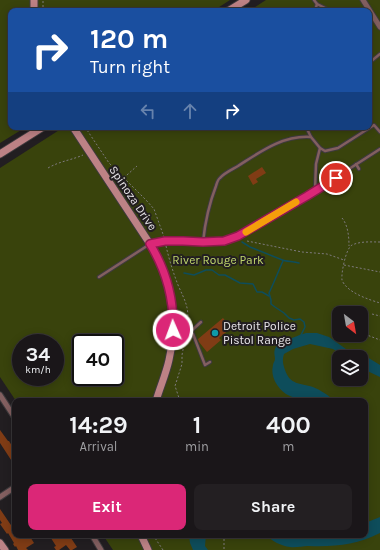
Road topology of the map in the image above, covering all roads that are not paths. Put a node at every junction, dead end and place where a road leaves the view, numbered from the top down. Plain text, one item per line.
1 (246, 0) edge
2 (314, 0) edge
3 (317, 4) junction
4 (233, 8) edge
5 (316, 8) edge
6 (325, 8) edge
7 (372, 14) edge
8 (380, 27) edge
9 (380, 54) edge
10 (372, 61) edge
11 (372, 126) edge
12 (37, 130) edge
13 (75, 130) edge
14 (308, 130) edge
15 (366, 130) edge
16 (380, 132) edge
17 (311, 137) junction
18 (320, 148) junction
19 (380, 149) edge
20 (0, 154) edge
21 (356, 164) junction
22 (359, 169) dead end
23 (315, 191) junction
24 (203, 242) junction
25 (150, 244) junction
26 (99, 277) dead end
27 (201, 322) dead end
28 (173, 326) junction
29 (190, 332) junction
30 (210, 362) dead end
31 (0, 395) edge
32 (157, 398) edge
33 (12, 413) edge
34 (12, 489) edge
35 (0, 497) edge
36 (94, 538) edge
37 (142, 538) edge
38 (0, 543) edge
39 (5, 550) edge
40 (101, 550) edge
41 (148, 550) edge

1 - 4 street
2 - 3 lane
3 - 5 lane
3 - 6 lane
7 - 8 street
9 - 10 lane
11 - 16 lane
12 - 20 street
13 - 25 street, Spinoza Drive
14 - 17 lane
15 - 18 lane
17 - 18 lane
17 - 24 lane
18 - 23 lane
19 - 21 lane
21 - 22 lane
21 - 23 lane
23 - 24 lane
24 - 25 lane
25 - 26 lane
25 - 28 street, Spinoza Drive
27 - 29 lane
28 - 29 lane
28 - 32 street, Spinoza Drive
29 - 30 lane
31 - 33 street
34 - 35 street
36 - 40 street
37 - 41 street
38 - 39 street

